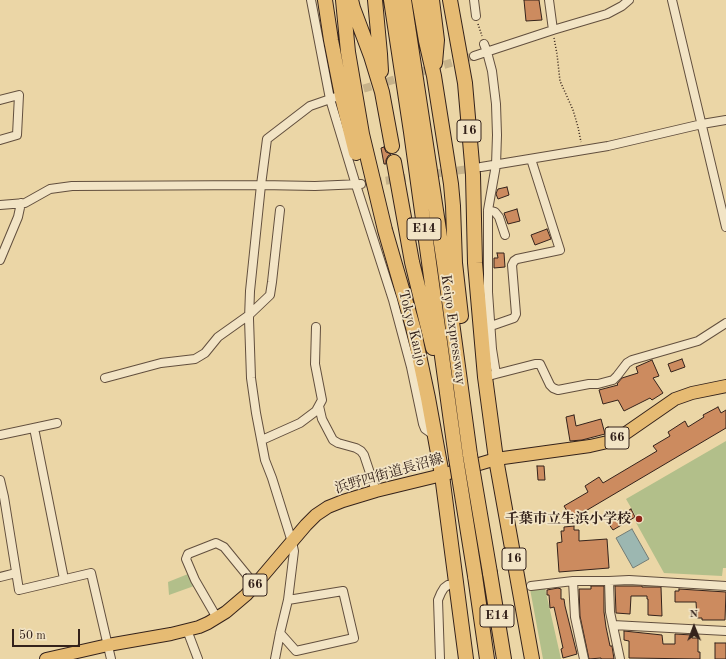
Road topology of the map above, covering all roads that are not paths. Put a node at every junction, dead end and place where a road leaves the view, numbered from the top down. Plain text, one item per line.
1 (312, 0) edge
2 (325, 0) edge
3 (343, 0) edge
4 (351, 0) edge
5 (375, 0) edge
6 (391, 0) edge
7 (404, 0) edge
8 (419, 0) edge
9 (432, 0) edge
10 (450, 0) edge
11 (460, 0) edge
12 (474, 0) edge
13 (549, 0) edge
14 (629, 0) edge
15 (672, 0) edge
16 (476, 16) road end
17 (553, 30) junction
18 (484, 44) road end
19 (487, 52) junction
20 (474, 56) tunnel mouth
21 (434, 76) junction
22 (465, 83) junction
23 (382, 92) junction
24 (333, 98) junction
25 (0, 100) edge
26 (726, 120) edge
27 (702, 124) junction
28 (0, 140) edge
29 (392, 146) dead end
30 (531, 159) junction
31 (394, 162) dead end
32 (496, 165) junction
33 (481, 168) tunnel mouth
34 (359, 184) junction
35 (261, 185) junction
36 (21, 203) junction
37 (0, 205) edge
38 (280, 210) dead end
39 (488, 210) junction
40 (726, 227) edge
41 (385, 230) junction
42 (505, 235) dead end
43 (0, 260) edge
44 (249, 315) junction
45 (726, 323) edge
46 (491, 326) junction
47 (316, 327) dead end
48 (490, 375) junction
49 (105, 378) dead end
50 (726, 386) edge
51 (319, 406) junction
52 (450, 414) junction
53 (57, 422) dead end
54 (34, 428) junction
55 (468, 433) junction
56 (0, 435) edge
57 (435, 436) junction
58 (262, 440) junction
59 (496, 459) junction
60 (442, 475) junction
61 (0, 480) edge
62 (376, 491) junction
63 (292, 542) junction
64 (16, 573) junction
65 (0, 577) edge
66 (64, 579) junction
67 (573, 581) junction
68 (609, 581) junction
69 (456, 584) junction
70 (255, 585) junction
71 (531, 586) dead end
72 (726, 586) edge
73 (288, 600) junction
74 (217, 618) junction
75 (613, 625) junction
76 (187, 630) junction
77 (726, 631) edge
78 (280, 633) junction
79 (108, 645) junction
80 (296, 651) junction
81 (46, 659) edge
82 (111, 659) edge
83 (198, 659) edge
84 (275, 659) edge
85 (300, 659) edge
86 (440, 659) edge
87 (466, 659) edge
88 (488, 659) edge
89 (504, 659) edge
90 (532, 659) edge
91 (584, 659) edge
92 (620, 659) edge

1 - 24 street
2 - 41 highway
3 - 41 highway, Tokyo Kanjo
4 - 23 highway
5 - 23 highway
6 - 52 highway, Keiyo Expressway / E14
7 - 55 highway, Keiyo Expressway / E14
8 - 21 highway
9 - 21 highway
10 - 22 highway, 16
11 - 22 highway
12 - 16 street
13 - 17 street
14 - 17 street
15 - 27 street
17 - 19 street
18 - 19 street
19 - 20 street
19 - 32 street
21 - 55 highway
22 - 48 highway, 16
23 - 29 highway
24 - 34 street
24 - 35 street
25 - 28 street
26 - 27 street
27 - 30 street
27 - 40 street
30 - 32 street
30 - 46 street
31 - 52 highway
32 - 33 street
32 - 39 street
34 - 35 street
34 - 57 street
35 - 36 street
35 - 44 street
36 - 37 street
36 - 43 street
38 - 44 street
39 - 42 street
39 - 46 street
41 - 57 highway, Tokyo Kanjo
44 - 49 street
44 - 58 street
45 - 48 street
46 - 48 street
47 - 51 street
48 - 59 highway, 16
50 - 59 main road, 浜野四街道長沼線 / 66
51 - 58 street
51 - 62 street
52 - 88 highway, Keiyo Expressway / E14, bridge
53 - 54 street
54 - 56 street
54 - 66 street
55 - 89 highway, Keiyo Expressway / E14, bridge
57 - 60 highway, Tokyo Kanjo
58 - 63 street
59 - 60 main road, 浜野四街道長沼線 / 66
59 - 90 highway, 16
60 - 62 main road, 浜野四街道長沼線 / 66
60 - 69 highway, Tokyo Kanjo
61 - 64 street
62 - 63 main road, 浜野四街道長沼線 / 66
63 - 70 main road, 浜野四街道長沼線 / 66
63 - 73 street
64 - 65 street
64 - 66 street
66 - 79 street
67 - 68 street
67 - 71 street
67 - 91 street
68 - 72 street
68 - 75 street
69 - 86 street
69 - 87 highway, Tokyo Kanjo
70 - 74 main road, 浜野四街道長沼線 / 66
70 - 74 street
73 - 78 street
73 - 80 street
74 - 76 main road, 浜野四街道長沼線 / 66
75 - 77 street
75 - 92 street
76 - 79 main road, 浜野四街道長沼線 / 66
76 - 83 street
78 - 80 street
78 - 84 street
79 - 81 main road, 浜野四街道長沼線 / 66
79 - 82 street
80 - 85 street

